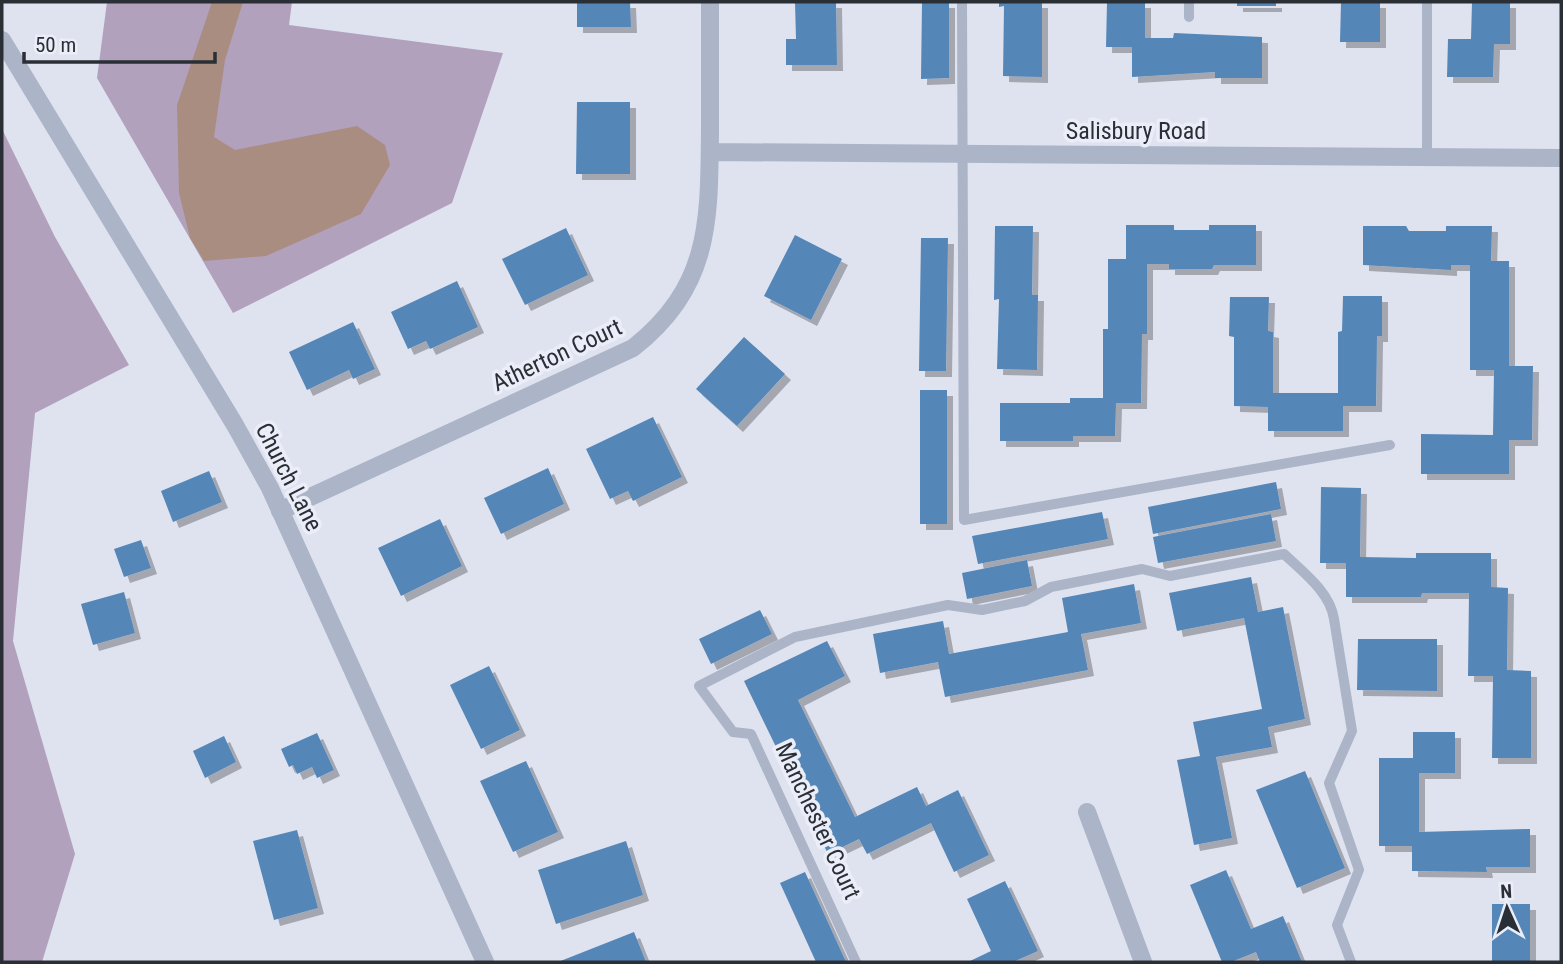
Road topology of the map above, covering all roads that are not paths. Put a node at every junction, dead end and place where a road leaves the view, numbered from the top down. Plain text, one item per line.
1 (710, 2) edge
2 (962, 2) edge
3 (1189, 2) edge
4 (1427, 2) edge
5 (1189, 17) dead end
6 (2, 40) edge
7 (710, 152) junction
8 (964, 154) junction
9 (1427, 157) junction
10 (1561, 158) edge
11 (1390, 445) dead end
12 (280, 511) junction
13 (1087, 812) dead end
14 (485, 962) edge
15 (856, 962) edge
16 (1143, 962) edge
17 (1351, 962) edge

1 - 7 street, Atherton Court
2 - 8 lane
3 - 5 lane
4 - 9 lane
6 - 12 street, Church Lane
7 - 8 street, Salisbury Road
7 - 12 street, Atherton Court
8 - 9 street, Salisbury Road
8 - 11 lane
9 - 10 street, Salisbury Road
12 - 14 street, Church Lane
13 - 16 street
15 - 17 lane, Manchester Court

